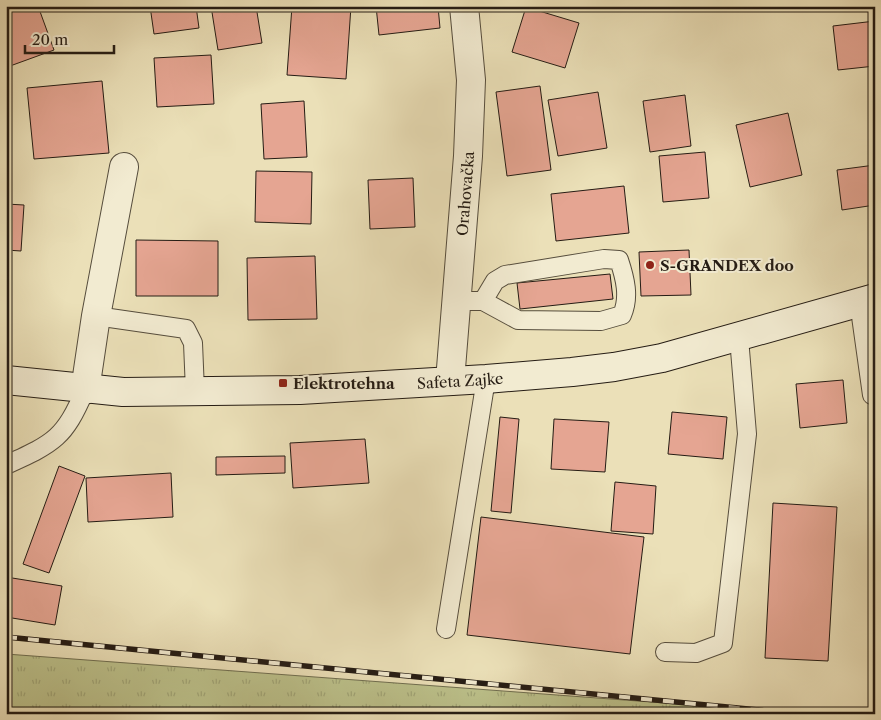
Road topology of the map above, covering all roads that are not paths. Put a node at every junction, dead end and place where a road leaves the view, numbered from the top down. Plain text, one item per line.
1 (464, 6) edge
2 (124, 167) dead end
3 (483, 300) junction
4 (867, 300) edge
5 (457, 301) junction
6 (96, 316) junction
7 (738, 338) junction
8 (486, 379) junction
9 (6, 380) edge
10 (450, 381) junction
11 (85, 390) junction
12 (195, 391) junction
13 (872, 395) dead end
14 (6, 465) edge
15 (446, 629) dead end
16 (665, 652) dead end

1 - 5 main road, Orahovačka
2 - 6 main road
3 - 3 lane
3 - 5 lane
4 - 7 main road, Safeta Zajke
4 - 13 lane
5 - 10 main road, Orahovačka
6 - 11 main road
6 - 12 lane
7 - 8 main road, Safeta Zajke
7 - 16 lane
8 - 10 main road, Safeta Zajke
8 - 15 lane
9 - 11 main road, Safeta Zajke
10 - 12 main road, Safeta Zajke
11 - 12 main road, Safeta Zajke
11 - 14 lane

